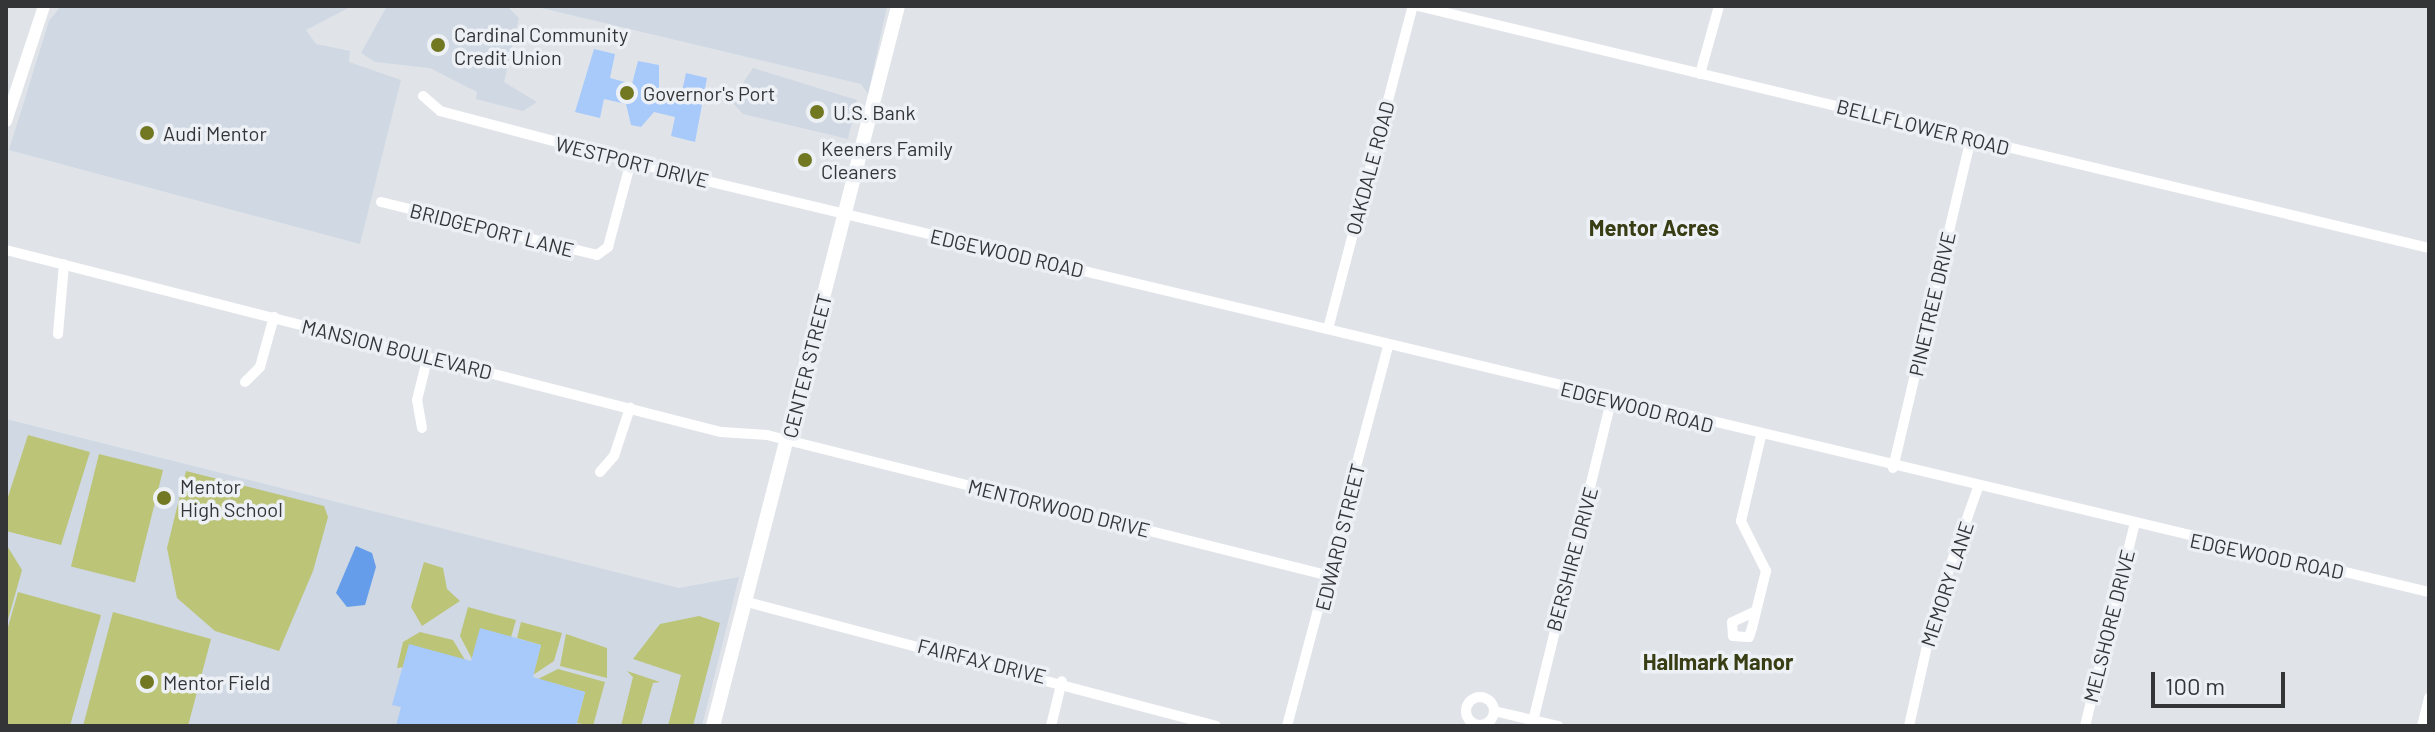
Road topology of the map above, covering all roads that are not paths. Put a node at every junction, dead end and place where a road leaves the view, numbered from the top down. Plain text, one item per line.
1 (44, 6) edge
2 (898, 6) edge
3 (1416, 6) edge
4 (1719, 6) edge
5 (1700, 74) junction
6 (423, 96) dead end
7 (6, 121) edge
8 (1971, 139) junction
9 (631, 161) junction
10 (381, 202) dead end
11 (846, 215) junction
12 (2429, 248) edge
13 (6, 250) edge
14 (64, 264) junction
15 (274, 317) junction
16 (1328, 329) junction
17 (58, 334) dead end
18 (1388, 346) junction
19 (428, 356) junction
20 (245, 382) dead end
21 (1611, 400) junction
22 (630, 408) junction
23 (422, 428) dead end
24 (1761, 436) junction
25 (788, 441) junction
26 (1893, 468) junction
27 (600, 472) dead end
28 (1977, 490) junction
29 (2134, 527) junction
30 (1330, 576) junction
31 (2429, 592) edge
32 (747, 602) junction
33 (1756, 611) dead end
34 (1062, 681) junction
35 (2429, 698) edge
36 (1494, 711) dead end
37 (1534, 717) junction
38 (713, 726) edge
39 (1051, 726) edge
40 (1216, 726) edge
41 (1287, 726) edge
42 (1558, 726) edge
43 (1909, 726) edge
44 (2085, 726) edge
45 (2422, 726) edge

1 - 7 street
2 - 11 main road, CENTER STREET
3 - 5 street, BELLFLOWER ROAD
3 - 16 street, OAKDALE ROAD
4 - 5 street
5 - 8 street, BELLFLOWER ROAD
6 - 9 street, WESTPORT DRIVE
8 - 12 street, BELLFLOWER ROAD
8 - 26 street, PINETREE DRIVE
9 - 10 street, BRIDGEPORT LANE
9 - 11 street, WESTPORT DRIVE
11 - 16 street, EDGEWOOD ROAD
11 - 25 main road, CENTER STREET
13 - 14 street, MANSION BOULEVARD
14 - 15 street, MANSION BOULEVARD
14 - 17 street
15 - 19 street, MANSION BOULEVARD
15 - 20 street
16 - 18 street, EDGEWOOD ROAD
18 - 21 street, EDGEWOOD ROAD
18 - 30 street, EDWARD STREET
19 - 22 street, MANSION BOULEVARD
19 - 23 street
21 - 24 street, EDGEWOOD ROAD
21 - 37 street, BERSHIRE DRIVE
22 - 25 street, MANSION BOULEVARD
22 - 27 street
24 - 26 street, EDGEWOOD ROAD
24 - 33 street
25 - 30 street, MENTORWOOD DRIVE
25 - 32 main road, CENTER STREET
26 - 28 street, EDGEWOOD ROAD
28 - 29 street, EDGEWOOD ROAD
28 - 43 street, MEMORY LANE
29 - 31 street, EDGEWOOD ROAD
29 - 44 street, MELSHORE DRIVE
30 - 41 street, EDWARD STREET
32 - 34 street, FAIRFAX DRIVE
32 - 38 main road, CENTER STREET
34 - 39 street
34 - 40 street, FAIRFAX DRIVE
35 - 45 street
36 - 37 street
37 - 42 street

